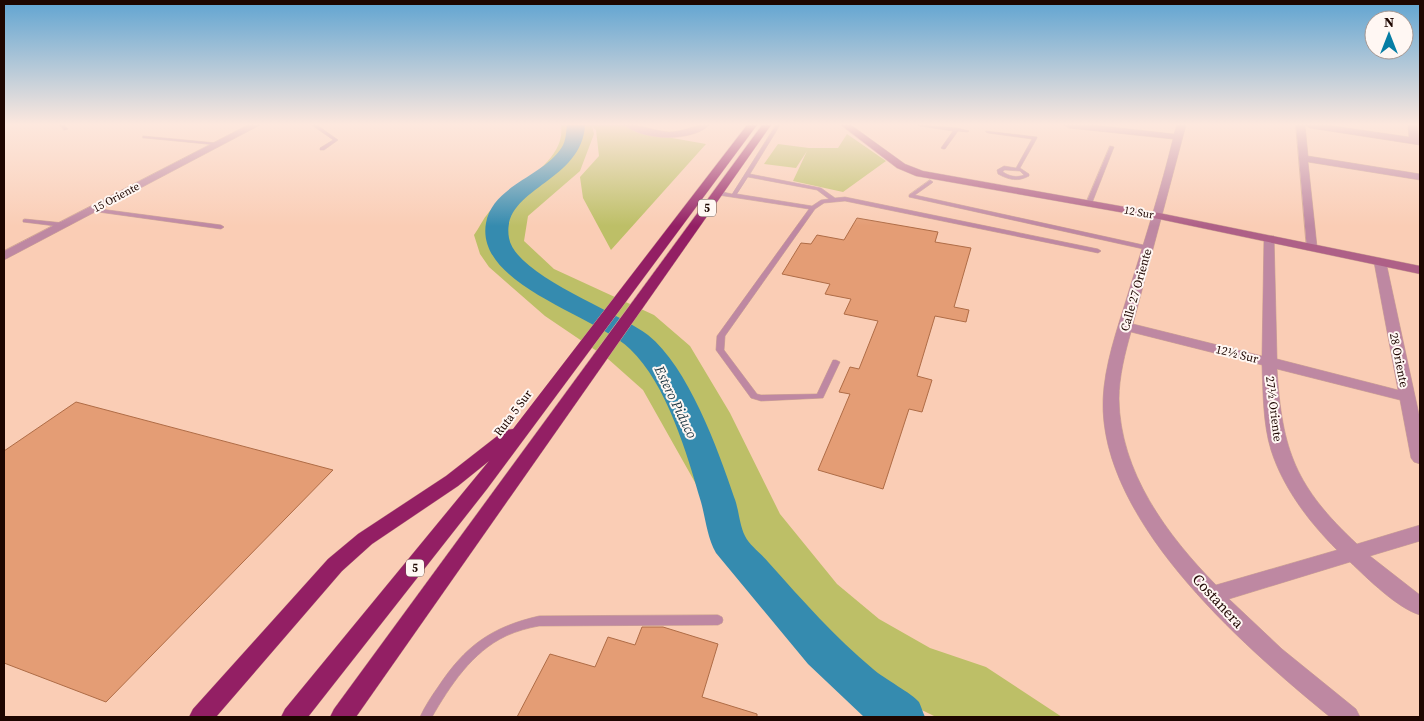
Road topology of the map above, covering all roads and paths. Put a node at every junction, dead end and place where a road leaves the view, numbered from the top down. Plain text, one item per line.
1 (1303, 158) edge
2 (189, 159) edge
3 (727, 159) edge
4 (742, 159) edge
5 (756, 159) edge
6 (893, 159) edge
7 (1023, 159) edge
8 (1107, 159) edge
9 (1173, 159) edge
10 (1307, 159) edge
11 (1018, 168) junction
12 (746, 175) junction
13 (1420, 177) edge
14 (1012, 178) junction
15 (930, 182) dead end
16 (1004, 188) junction
17 (718, 193) junction
18 (734, 195) junction
19 (834, 199) junction
20 (1089, 203) junction
21 (813, 208) junction
22 (93, 210) junction
23 (1159, 216) junction
24 (25, 221) dead end
25 (64, 225) junction
26 (221, 227) dead end
27 (1270, 239) junction
28 (1148, 248) junction
29 (1311, 248) junction
30 (1098, 251) dead end
31 (4, 256) edge
32 (1380, 262) junction
33 (1420, 270) edge
34 (1126, 326) junction
35 (836, 362) dead end
36 (1268, 362) junction
37 (1407, 397) junction
38 (533, 416) junction
39 (1120, 457) joint
40 (1420, 458) edge
41 (1420, 533) edge
42 (1354, 554) junction
43 (1213, 595) junction
44 (1420, 606) edge
45 (718, 620) dead end
46 (201, 717) edge
47 (293, 717) edge
48 (342, 717) edge
49 (426, 717) edge
50 (1348, 717) edge

1 - 29 street
2 - 22 street, 15 Oriente
3 - 38 highway, Ruta 5 Sur / 5
4 - 17 highway, 5
5 - 12 lane
6 - 16 street, 12 Sur
7 - 11 lane
8 - 20 lane
9 - 23 street, Calle 27 Oriente
10 - 13 street
11 - 14 lane
11 - 14 lane
12 - 18 lane
12 - 19 lane
14 - 16 lane
15 - 28 lane
16 - 20 street, 12 Sur
17 - 18 lane
17 - 48 highway, 5
18 - 21 lane
19 - 21 lane
19 - 30 lane
20 - 23 street, 12 Sur
21 - 35 lane
22 - 25 street, 15 Oriente
22 - 26 lane
23 - 27 street, 12 Sur
23 - 28 street, Calle 27 Oriente
24 - 25 lane
25 - 31 street, 15 Oriente
27 - 29 street, 12 Sur
27 - 36 street, 27½ Oriente
28 - 34 street, Calle 27 Oriente
29 - 32 street, 12 Sur
32 - 33 street, 12 Sur
32 - 37 street, 28 Oriente
34 - 36 street, 12½ Sur
34 - 39 street, Calle 27 Oriente
36 - 37 street, 12½ Sur
36 - 42 street, 27½ Oriente
37 - 40 street, 28 Oriente
38 - 46 highway
38 - 47 highway, Ruta 5 Sur / 5
39 - 43 street, Costanera
41 - 42 street
42 - 43 street
42 - 44 street, 27½ Oriente
43 - 50 street, Costanera
45 - 49 lane

